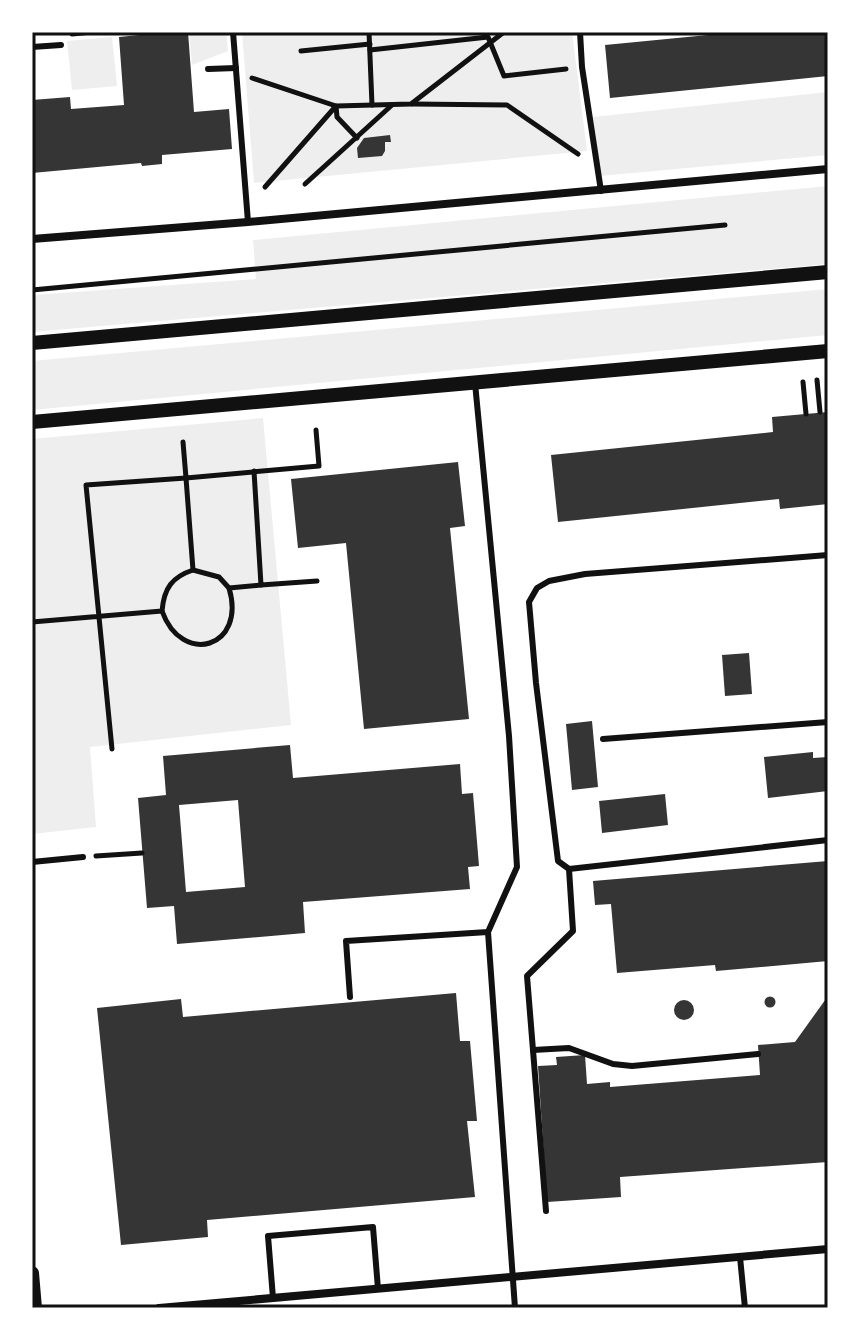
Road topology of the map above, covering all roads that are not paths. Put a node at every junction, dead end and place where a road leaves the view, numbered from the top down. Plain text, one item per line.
1 (233, 32) edge
2 (580, 32) edge
3 (61, 45) dead end
4 (32, 47) edge
5 (208, 69) dead end
6 (236, 70) junction
7 (828, 169) edge
8 (601, 191) junction
9 (248, 222) junction
10 (32, 239) edge
11 (828, 272) edge
12 (32, 343) edge
13 (828, 351) edge
14 (475, 382) junction
15 (32, 422) edge
16 (828, 555) edge
17 (828, 722) edge
18 (603, 739) dead end
19 (828, 840) edge
20 (83, 857) road end
21 (32, 862) edge
22 (569, 869) junction
23 (488, 932) junction
24 (350, 997) dead end
25 (533, 1050) junction
26 (758, 1054) dead end
27 (546, 1211) dead end
28 (828, 1249) edge
29 (740, 1257) junction
30 (32, 1273) edge
31 (512, 1277) junction
32 (378, 1289) junction
33 (273, 1298) junction
34 (35, 1308) edge
35 (159, 1308) edge
36 (515, 1308) edge
37 (745, 1308) edge

1 - 6 lane
2 - 8 lane
3 - 4 lane
5 - 6 lane
6 - 9 lane
7 - 8 street
8 - 9 street
9 - 10 street
11 - 12 street
13 - 14 street
14 - 15 street
14 - 23 lane
16 - 22 lane
17 - 18 lane
19 - 22 lane
20 - 21 lane
22 - 25 lane
23 - 24 lane
23 - 31 lane
25 - 26 lane
25 - 27 lane
28 - 29 street
29 - 31 street
29 - 37 lane
30 - 34 street
31 - 32 street
31 - 36 lane
32 - 33 street
32 - 33 lane
33 - 35 street

